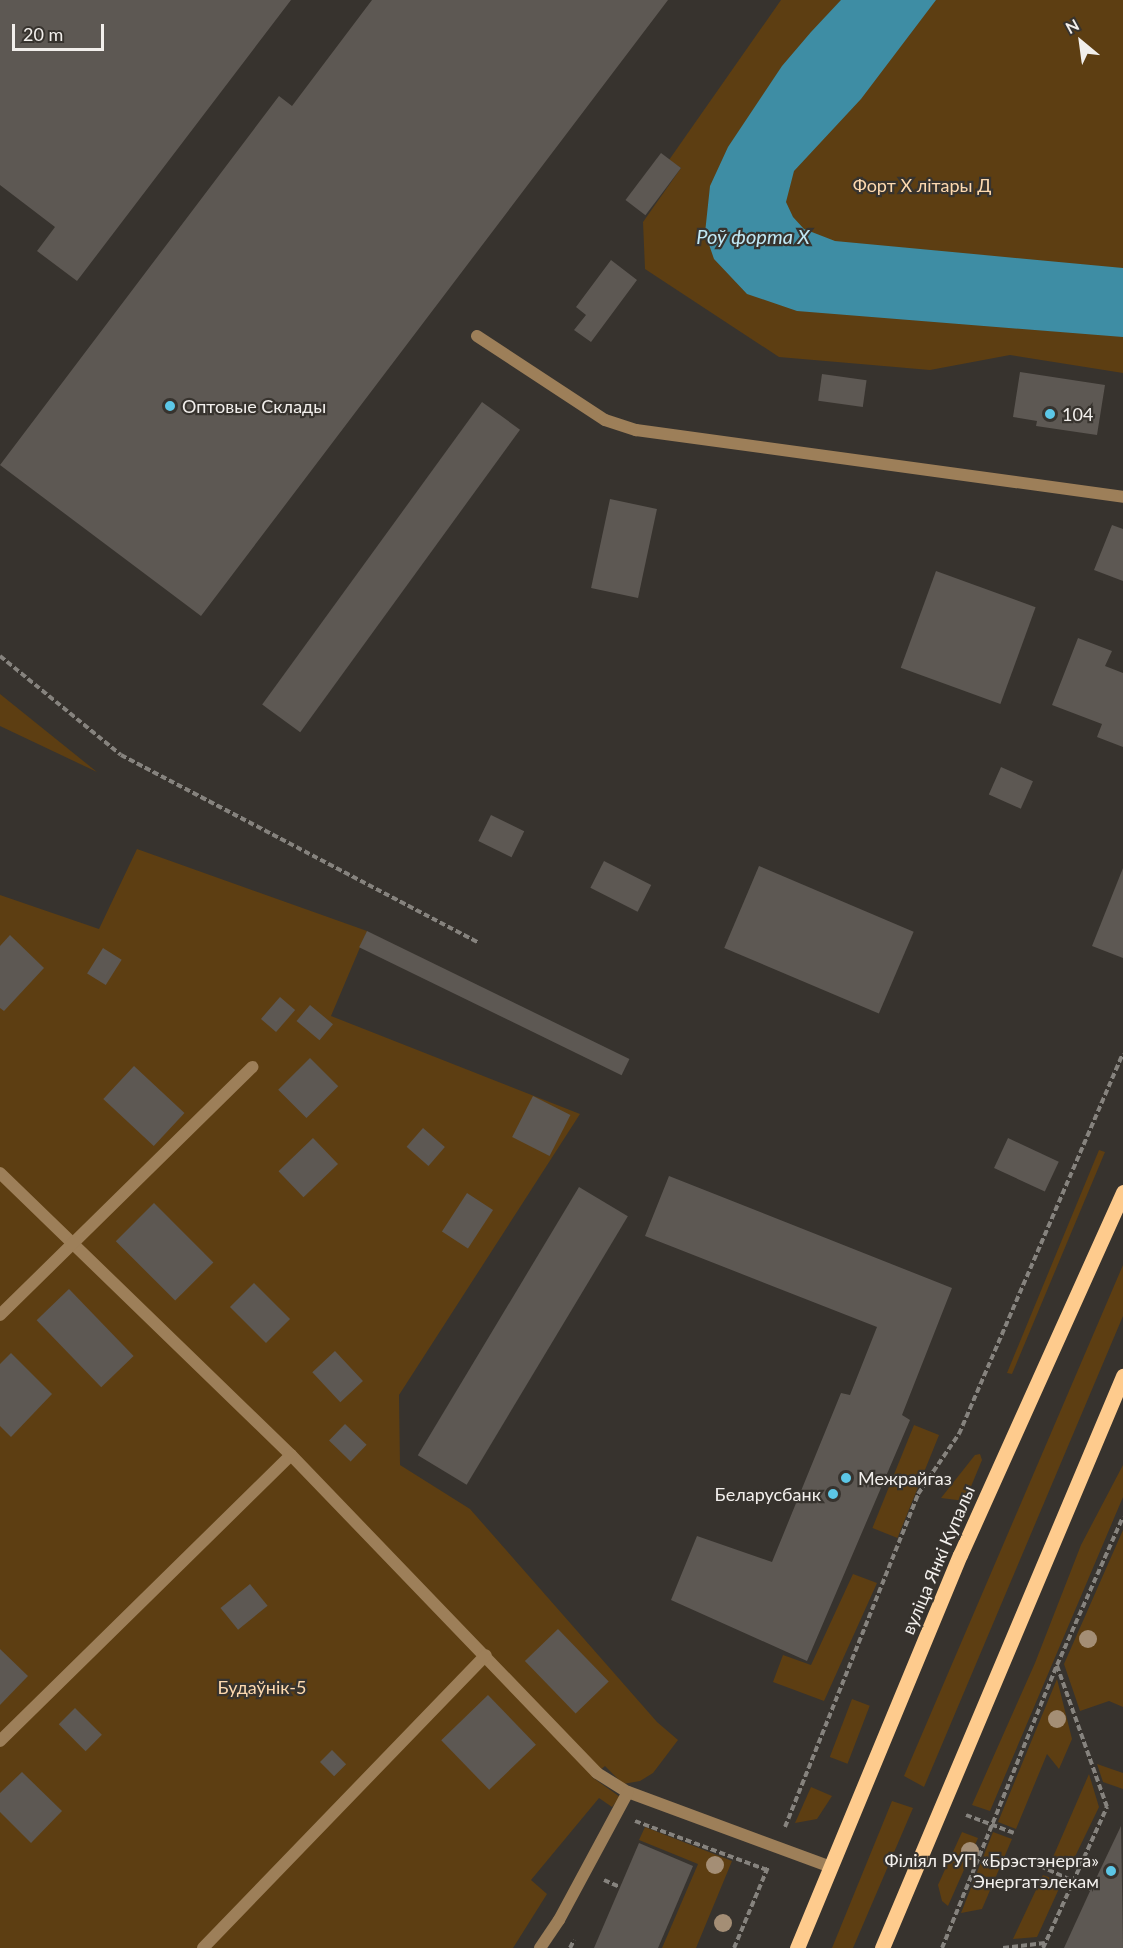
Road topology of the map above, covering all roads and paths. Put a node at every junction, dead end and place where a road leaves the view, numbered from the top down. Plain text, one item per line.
1 (477, 336) dead end
2 (1123, 497) edge
3 (0, 656) edge
4 (479, 943) dead end
5 (1123, 1054) edge
6 (252, 1067) dead end
7 (0, 1173) edge
8 (1123, 1192) edge
9 (73, 1242) junction
10 (0, 1315) edge
11 (1123, 1376) edge
12 (291, 1455) junction
13 (1123, 1517) edge
14 (486, 1655) junction
15 (1057, 1665) junction
16 (0, 1741) edge
17 (628, 1792) junction
18 (966, 1815) dead end
19 (630, 1819) dead end
20 (992, 1826) junction
21 (1014, 1833) dead end
22 (776, 1847) junction
23 (1040, 1866) dead end
24 (831, 1867) junction
25 (607, 1869) dead end
26 (767, 1870) junction
27 (602, 1879) junction
28 (1073, 1880) junction
29 (620, 1887) dead end
30 (598, 1889) dead end
31 (1090, 1889) dead end
32 (579, 1928) dead end
33 (1044, 1946) edge
34 (203, 1948) edge
35 (540, 1948) edge
36 (570, 1948) edge
37 (734, 1948) edge
38 (797, 1948) edge
39 (882, 1948) edge
40 (942, 1948) edge
41 (1003, 1948) edge

1 - 2 lane
3 - 4 path
5 - 22 path
6 - 9 lane
7 - 9 lane
8 - 24 main road, вуліца Янкі Купалы
9 - 10 lane
9 - 12 lane
11 - 39 main road
12 - 14 lane
12 - 16 lane
13 - 15 path
14 - 17 lane
14 - 34 lane
15 - 20 path
15 - 28 path
17 - 22 lane
17 - 35 lane
18 - 20 path
19 - 26 path
20 - 21 path
20 - 40 path
22 - 24 lane
22 - 26 path
23 - 28 path
24 - 38 main road, вуліца Янкі Купалы
25 - 27 path
26 - 37 path
27 - 29 path
27 - 30 path
28 - 31 path
28 - 33 path
32 - 36 path
33 - 41 path

